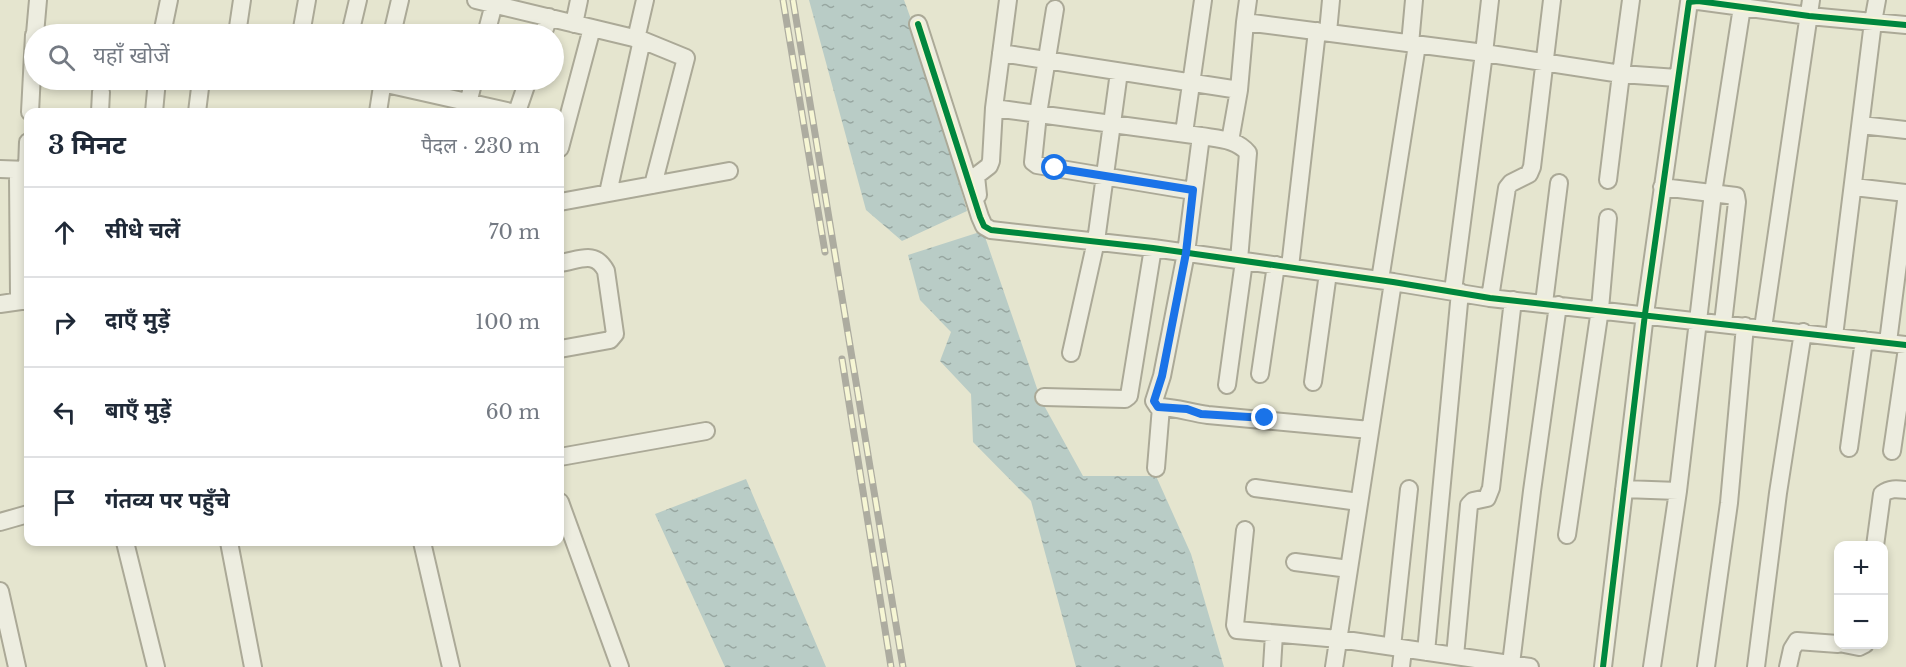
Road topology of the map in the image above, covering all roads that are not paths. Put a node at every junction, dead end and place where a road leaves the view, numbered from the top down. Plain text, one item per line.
1 (38, 0) edge
2 (169, 0) edge
3 (242, 0) edge
4 (307, 0) edge
5 (357, 0) edge
6 (400, 0) edge
7 (476, 0) edge
8 (579, 0) edge
9 (645, 0) edge
10 (1008, 0) edge
11 (1203, 0) edge
12 (1248, 0) edge
13 (1331, 0) edge
14 (1414, 0) edge
15 (1490, 0) edge
16 (1552, 0) edge
17 (1630, 0) edge
18 (1698, 0) edge
19 (1877, 0) edge
20 (495, 2) edge
21 (1761, 5) edge
22 (1742, 7) junction
23 (1810, 8) edge
24 (1055, 9) dead end
25 (549, 17) junction
26 (1245, 22) junction
27 (1873, 22) junction
28 (35, 24) edge
29 (164, 24) edge
30 (238, 24) edge
31 (303, 24) edge
32 (352, 24) edge
33 (394, 24) edge
34 (489, 24) edge
35 (547, 24) edge
36 (574, 24) junction
37 (918, 24) dead end
38 (1906, 25) edge
39 (592, 28) junction
40 (1322, 32) junction
41 (639, 40) junction
42 (1413, 44) junction
43 (1001, 53) junction
44 (1484, 53) junction
45 (1047, 60) junction
46 (1545, 63) junction
47 (1119, 72) junction
48 (1621, 74) junction
49 (1677, 78) junction
50 (1191, 83) junction
51 (31, 90) edge
52 (156, 90) edge
53 (200, 90) edge
54 (381, 90) edge
55 (417, 90) edge
56 (471, 90) edge
57 (525, 90) edge
58 (1239, 90) junction
59 (101, 92) dead end
60 (468, 103) junction
61 (30, 108) edge
62 (100, 108) edge
63 (154, 108) edge
64 (198, 108) edge
65 (379, 108) edge
66 (492, 108) edge
67 (518, 108) edge
68 (994, 108) junction
69 (1038, 114) junction
70 (1112, 124) junction
71 (1861, 125) junction
72 (1906, 130) edge
73 (564, 133) edge
74 (1193, 135) junction
75 (1230, 141) junction
76 (0, 169) edge
77 (24, 170) edge
78 (729, 171) dead end
79 (24, 172) edge
80 (1105, 176) junction
81 (1608, 180) dead end
82 (1559, 183) dead end
83 (653, 185) junction
84 (1662, 187) junction
85 (1854, 188) junction
86 (1193, 190) junction
87 (608, 193) junction
88 (1713, 193) junction
89 (1906, 193) edge
90 (564, 201) edge
91 (1906, 201) edge
92 (980, 216) junction
93 (1608, 218) dead end
94 (1096, 241) junction
95 (1153, 248) junction
96 (1186, 253) junction
97 (1242, 261) junction
98 (564, 262) edge
99 (1283, 266) junction
100 (1328, 273) junction
101 (1386, 281) junction
102 (1456, 292) junction
103 (1490, 298) junction
104 (24, 300) edge
105 (1513, 300) junction
106 (24, 301) edge
107 (0, 304) edge
108 (1551, 304) junction
109 (1599, 309) junction
110 (1645, 314) junction
111 (1697, 320) junction
112 (1723, 323) junction
113 (1745, 326) junction
114 (1763, 328) junction
115 (1803, 332) junction
116 (1834, 336) junction
117 (1864, 340) junction
118 (1888, 342) junction
119 (1906, 345) edge
120 (564, 348) edge
121 (1071, 353) dead end
122 (1906, 355) edge
123 (1260, 374) dead end
124 (1313, 382) dead end
125 (1227, 385) dead end
126 (1044, 397) dead end
127 (1161, 407) junction
128 (1370, 430) junction
129 (706, 431) dead end
130 (1849, 448) dead end
131 (1892, 451) dead end
132 (564, 456) edge
133 (1156, 468) dead end
134 (1255, 488) dead end
135 (1410, 489) dead end
136 (1624, 489) junction
137 (1906, 490) edge
138 (1678, 492) junction
139 (1359, 502) junction
140 (564, 513) edge
141 (24, 515) edge
142 (0, 522) edge
143 (1245, 530) dead end
144 (1567, 535) dead end
145 (1876, 541) edge
146 (126, 546) edge
147 (230, 546) edge
148 (423, 546) edge
149 (1295, 562) dead end
150 (1349, 569) junction
151 (0, 591) edge
152 (1274, 634) junction
153 (1339, 639) junction
154 (1834, 644) edge
155 (1397, 648) junction
156 (1426, 652) junction
157 (1455, 656) junction
158 (1472, 663) edge
159 (1511, 664) junction
160 (17, 667) edge
161 (156, 667) edge
162 (252, 667) edge
163 (451, 667) edge
164 (620, 667) edge
165 (1272, 667) edge
166 (1334, 667) edge
167 (1401, 667) edge
168 (1530, 667) edge
169 (1603, 667) edge
170 (1652, 667) edge
171 (1706, 667) edge
172 (1756, 667) edge
173 (1788, 667) edge

1 - 28 street
2 - 29 street
3 - 30 street
4 - 31 street
5 - 32 street
6 - 33 street
7 - 20 street
8 - 36 street
9 - 41 street
10 - 43 street
11 - 50 street
12 - 26 street
13 - 40 street
14 - 42 street
15 - 44 street
16 - 46 street
17 - 48 street
18 - 22 street
18 - 49 street
19 - 27 street
20 - 25 street
20 - 34 street
21 - 22 street
21 - 23 street
22 - 88 street
23 - 27 street
23 - 114 street
24 - 45 street
25 - 35 street
25 - 36 street
26 - 40 street
26 - 58 street
27 - 38 street
27 - 71 street
36 - 39 street
37 - 92 street
39 - 41 street
39 - 73 street
40 - 42 street
40 - 99 street
41 - 83 street
41 - 87 street
42 - 44 street
42 - 101 street
43 - 45 street
43 - 68 street
44 - 46 street
44 - 102 street
45 - 47 street
45 - 69 street
46 - 48 street
46 - 103 street
47 - 50 street
47 - 70 street
48 - 49 street
48 - 81 street
49 - 84 street
50 - 58 street
50 - 74 street
51 - 61 street
52 - 63 street
53 - 64 street
54 - 65 street
55 - 60 street
56 - 60 street
57 - 67 street
58 - 75 street
59 - 62 street
60 - 66 street
68 - 69 street
68 - 92 street
69 - 70 street
69 - 80 street
70 - 74 street
70 - 80 street
71 - 72 street
71 - 85 street
74 - 75 street
74 - 86 street
75 - 97 street
76 - 77 street
78 - 83 street
79 - 104 street
80 - 86 street
80 - 94 street
82 - 108 street
83 - 87 street
84 - 88 street
84 - 110 street
85 - 89 street
85 - 116 street
86 - 96 street
87 - 90 street
88 - 111 street
88 - 112 street
91 - 118 street
92 - 94 street
93 - 109 street
94 - 95 street
94 - 121 street
95 - 96 street
95 - 126 street
96 - 97 street
96 - 127 street
97 - 99 street
97 - 125 street
98 - 120 street
99 - 100 street
99 - 123 street
100 - 101 street
100 - 124 street
101 - 102 street
101 - 128 street
102 - 103 street
102 - 156 street
103 - 105 street
105 - 108 street
105 - 157 street
106 - 107 street
108 - 109 street
108 - 159 street
109 - 110 street
109 - 144 street
110 - 111 street
110 - 136 street
111 - 112 street
111 - 138 street
112 - 113 street
113 - 114 street
113 - 171 street
114 - 115 street
115 - 116 street
115 - 172 street
116 - 117 street
117 - 118 street
117 - 130 street
118 - 119 street
122 - 131 street
127 - 128 street
127 - 133 street
128 - 139 street
129 - 132 street
134 - 139 street
135 - 155 street
136 - 138 street
136 - 169 street
137 - 145 street
138 - 170 street
139 - 150 street
140 - 164 street
141 - 142 street
143 - 152 street
146 - 161 street
147 - 162 street
148 - 163 street
149 - 150 street
150 - 153 street
151 - 160 street
152 - 153 street
152 - 165 street
153 - 155 street
153 - 166 street
154 - 173 street
155 - 156 street
155 - 167 street
156 - 157 street
157 - 158 street
158 - 159 street
159 - 168 street

